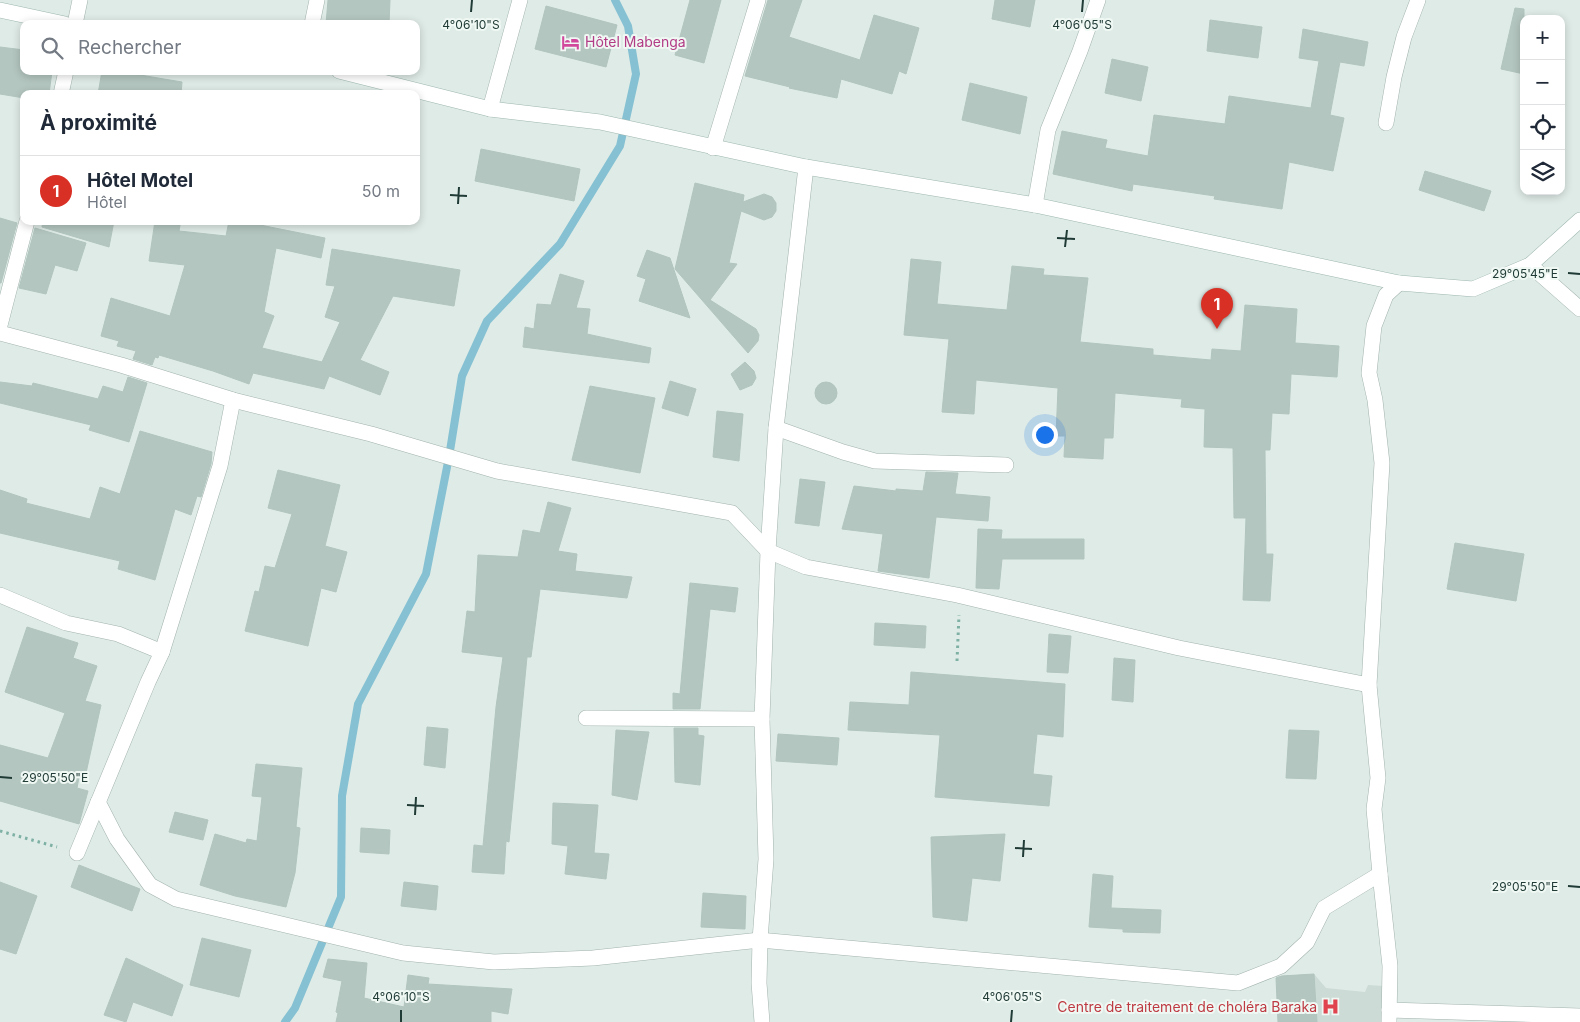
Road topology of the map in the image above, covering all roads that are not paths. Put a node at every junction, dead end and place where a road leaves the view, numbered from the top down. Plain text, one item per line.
1 (80, 0) edge
2 (317, 0) edge
3 (520, 0) edge
4 (758, 0) edge
5 (1098, 0) edge
6 (1418, 0) edge
7 (0, 10) edge
8 (46, 20) edge
9 (75, 20) edge
10 (313, 20) edge
11 (65, 75) edge
12 (355, 75) edge
13 (62, 90) edge
14 (414, 90) edge
15 (420, 91) edge
16 (490, 109) junction
17 (1386, 123) dead end
18 (713, 148) junction
19 (806, 167) junction
20 (1035, 205) junction
21 (1580, 220) edge
22 (26, 225) edge
23 (1530, 265) junction
24 (1399, 282) junction
25 (1580, 309) edge
26 (0, 325) edge
27 (0, 332) edge
28 (234, 400) junction
29 (776, 428) junction
30 (1006, 465) dead end
31 (768, 551) junction
32 (0, 595) edge
33 (162, 652) junction
34 (1369, 685) junction
35 (586, 718) dead end
36 (762, 719) junction
37 (98, 802) junction
38 (77, 853) road end
39 (1380, 874) junction
40 (760, 940) junction
41 (1389, 1016) edge
42 (1580, 1016) edge
43 (762, 1022) edge

1 - 9 street
2 - 10 street
3 - 16 street
4 - 18 street
5 - 20 street
6 - 17 street
7 - 8 street
11 - 13 street
12 - 14 street
15 - 16 street
16 - 18 street
18 - 19 street
19 - 20 street
19 - 29 street
20 - 24 street
21 - 23 street
22 - 26 street
23 - 24 street
23 - 25 street
24 - 34 street
27 - 28 street
28 - 31 street
28 - 33 street
29 - 30 street
29 - 31 street
31 - 34 street
31 - 36 street
32 - 33 street
33 - 37 street
34 - 39 street
35 - 36 street
36 - 40 street
37 - 38 street
37 - 40 street
39 - 40 street
39 - 41 street
40 - 43 street
41 - 42 street

